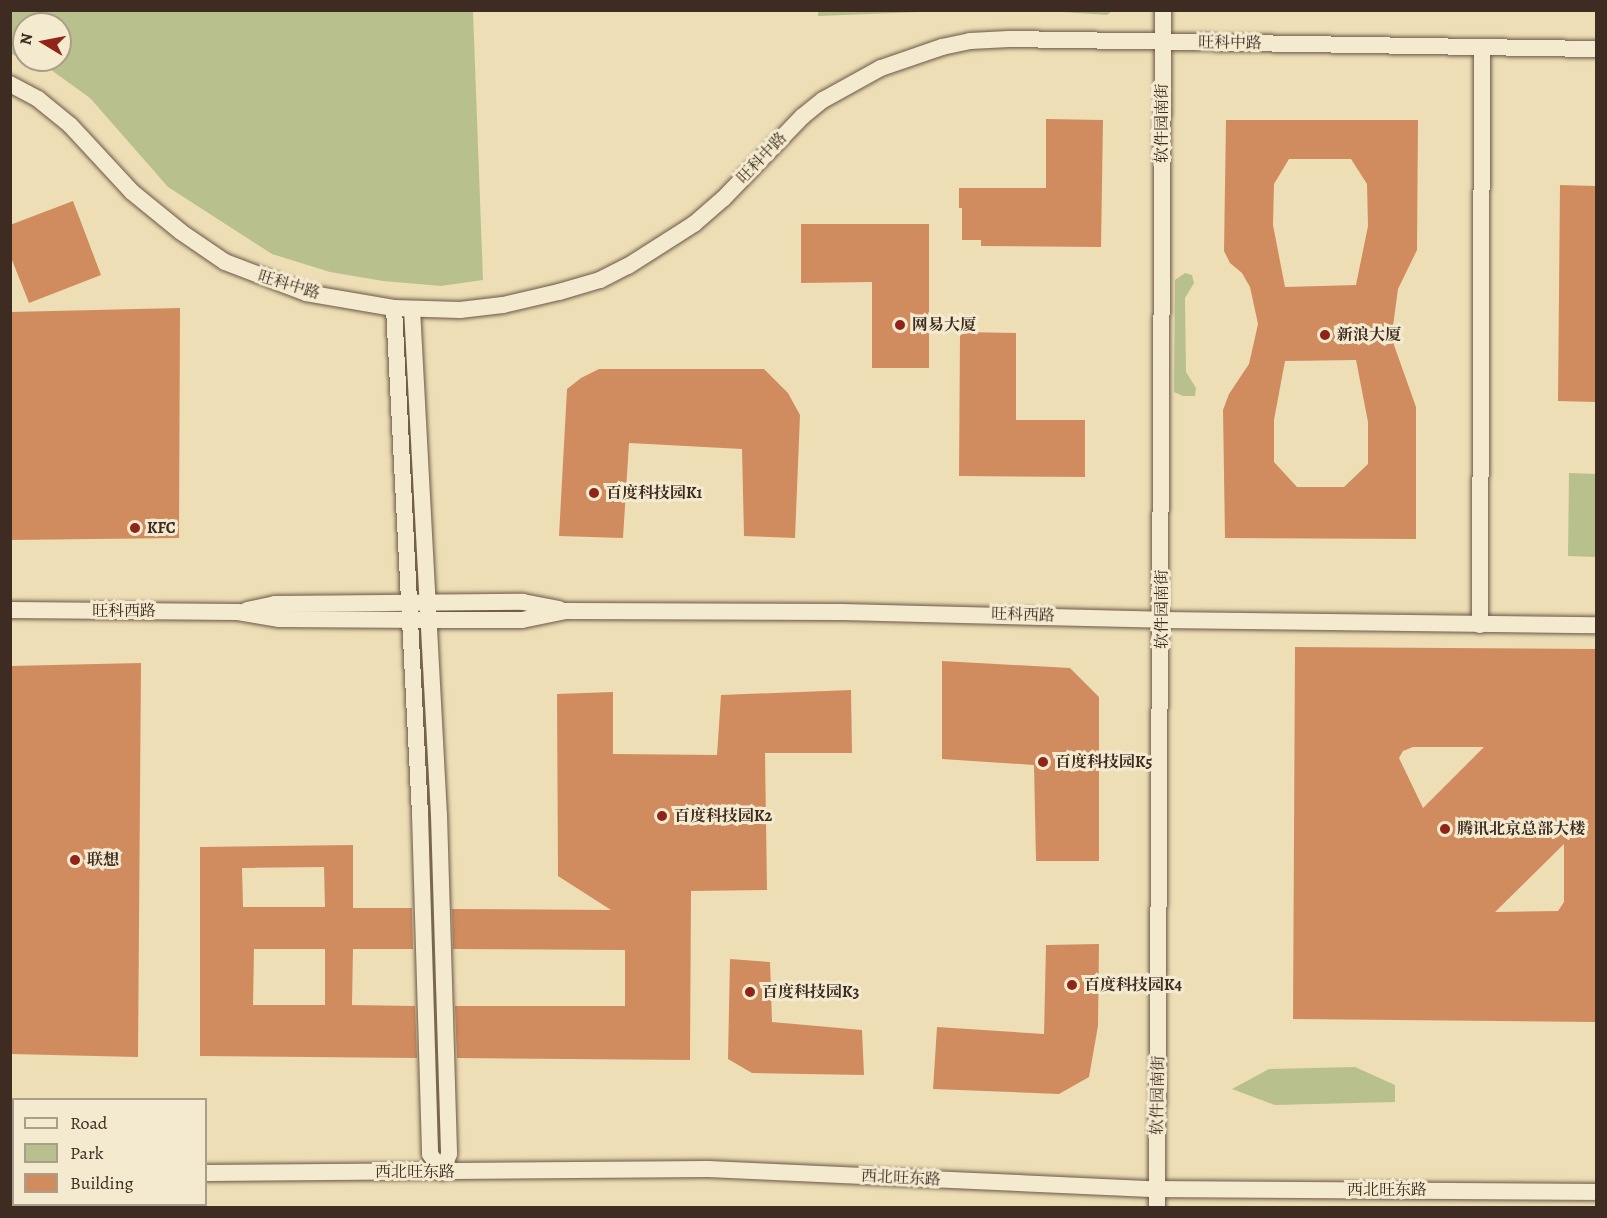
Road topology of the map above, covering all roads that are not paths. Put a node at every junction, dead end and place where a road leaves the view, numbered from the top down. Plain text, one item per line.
1 (1163, 10) edge
2 (1163, 41) junction
3 (1596, 48) edge
4 (1482, 49) junction
5 (10, 84) edge
6 (394, 308) junction
7 (412, 309) junction
8 (427, 602) junction
9 (10, 610) edge
10 (409, 611) junction
11 (566, 611) junction
12 (428, 620) junction
13 (1162, 620) junction
14 (1480, 625) junction
15 (1596, 625) edge
16 (442, 1172) junction
17 (207, 1173) edge
18 (1157, 1189) junction
19 (1596, 1192) edge
20 (1157, 1208) edge

1 - 2 street, 软件园南街
2 - 4 street, 旺科中路
2 - 7 street, 旺科中路
2 - 13 street, 软件园南街
3 - 4 street, 旺科中路
4 - 14 street
5 - 6 street, 旺科中路
6 - 7 street, 旺科中路
6 - 10 street
7 - 8 street
8 - 10 street
8 - 11 street
8 - 12 street
9 - 10 street, 旺科西路
10 - 12 street
10 - 16 street
11 - 12 street
11 - 13 street, 旺科西路
12 - 16 street
13 - 14 street, 旺科西路
13 - 18 street, 软件园南街
14 - 15 street, 旺科西路
16 - 17 street, 西北旺东路
16 - 18 street, 西北旺东路
18 - 19 street, 西北旺东路
18 - 20 street, 软件园南街

